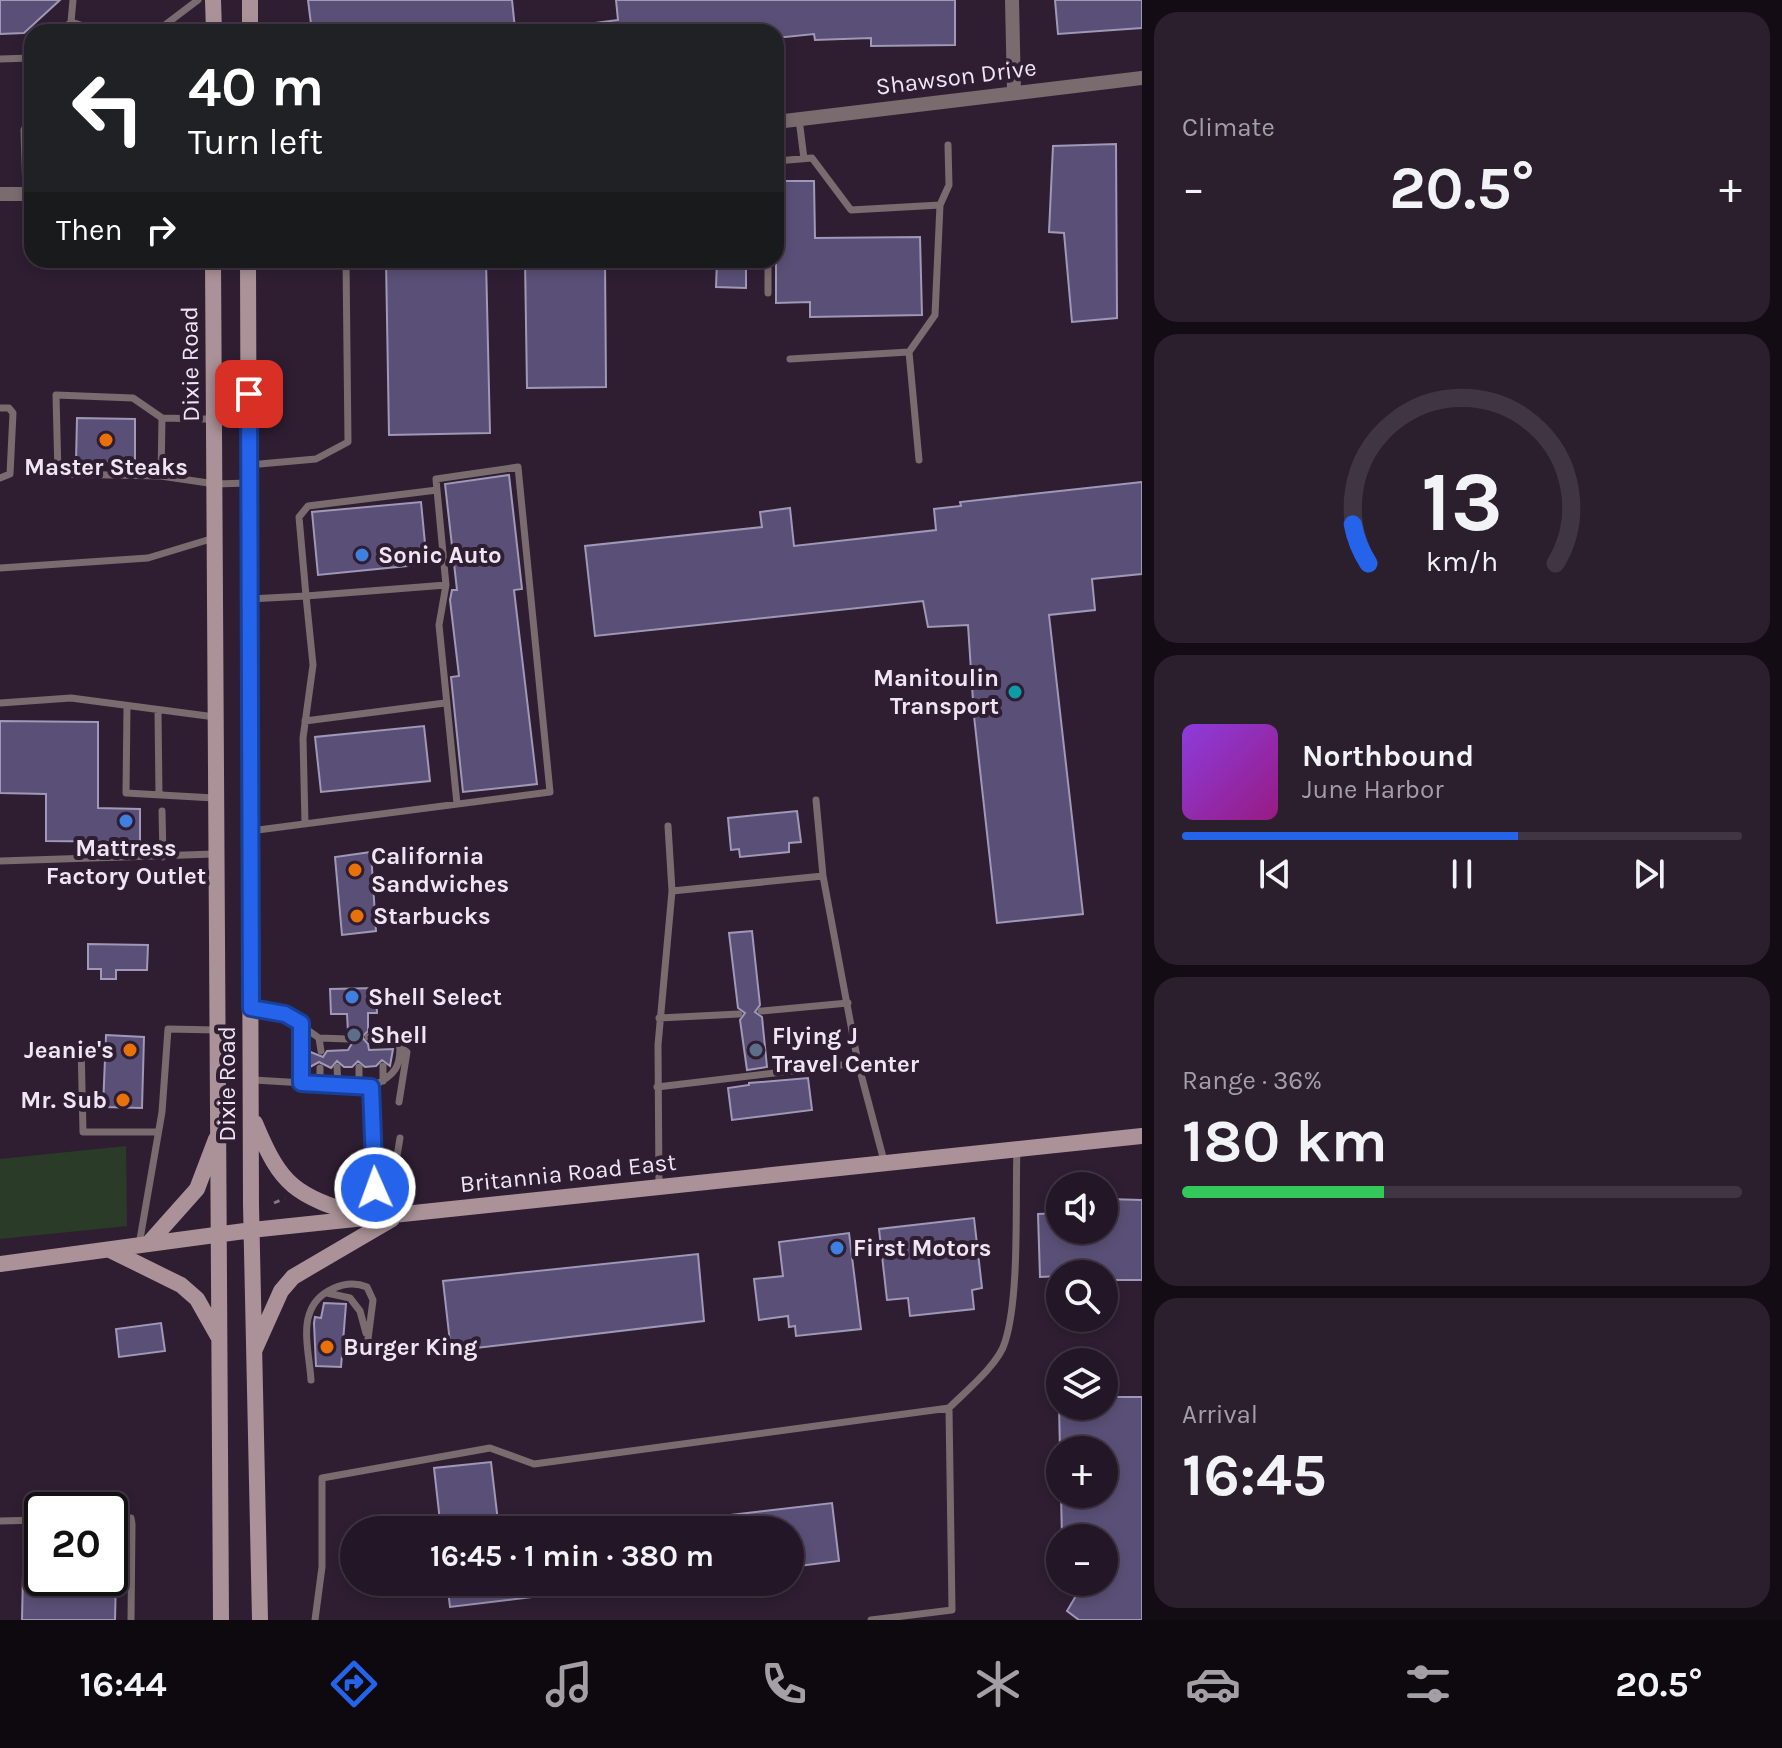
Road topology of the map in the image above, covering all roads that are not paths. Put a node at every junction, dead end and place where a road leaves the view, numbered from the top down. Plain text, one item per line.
1 (73, 0) edge
2 (198, 0) edge
3 (213, 0) edge
4 (250, 0) edge
5 (1012, 0) edge
6 (71, 22) joint
7 (76, 24) edge
8 (166, 24) edge
9 (214, 24) edge
10 (250, 24) edge
11 (24, 58) edge
12 (0, 59) edge
13 (1142, 78) edge
14 (1014, 92) junction
15 (799, 119) junction
16 (784, 121) edge
17 (948, 145) dead end
18 (804, 159) junction
19 (784, 160) edge
20 (0, 194) edge
21 (24, 194) edge
22 (940, 205) junction
23 (213, 268) edge
24 (248, 268) edge
25 (346, 268) edge
26 (768, 268) edge
27 (768, 293) dead end
28 (909, 352) junction
29 (790, 359) dead end
30 (0, 408) edge
31 (162, 418) junction
32 (215, 419) junction
33 (249, 421) junction
34 (919, 460) dead end
35 (249, 465) junction
36 (161, 476) junction
37 (0, 478) edge
38 (249, 483) junction
39 (215, 484) junction
40 (437, 490) junction
41 (216, 537) junction
42 (0, 568) edge
43 (446, 585) junction
44 (306, 596) junction
45 (250, 599) junction
46 (0, 703) edge
47 (445, 703) junction
48 (127, 708) junction
49 (158, 711) junction
50 (217, 717) junction
51 (305, 721) junction
52 (159, 795) junction
53 (217, 798) junction
54 (816, 800) dead end
55 (457, 804) junction
56 (162, 811) dead end
57 (305, 824) junction
58 (668, 826) dead end
59 (250, 831) junction
60 (217, 854) junction
61 (163, 857) junction
62 (0, 861) edge
63 (823, 876) junction
64 (672, 891) junction
65 (848, 1003) junction
66 (251, 1008) junction
67 (761, 1011) dead end
68 (739, 1014) dead end
69 (659, 1018) junction
70 (301, 1023) junction
71 (218, 1030) junction
72 (368, 1037) dead end
73 (319, 1038) junction
74 (339, 1039) junction
75 (348, 1039) dead end
76 (386, 1039) junction
77 (81, 1044) dead end
78 (400, 1047) junction
79 (385, 1050) dead end
80 (321, 1051) dead end
81 (339, 1051) dead end
82 (858, 1063) junction
83 (383, 1066) dead end
84 (337, 1067) dead end
85 (359, 1067) dead end
86 (320, 1068) dead end
87 (251, 1080) junction
88 (383, 1081) junction
89 (301, 1083) junction
90 (320, 1084) junction
91 (338, 1085) junction
92 (359, 1086) junction
93 (371, 1087) junction
94 (657, 1087) junction
95 (399, 1102) dead end
96 (251, 1114) junction
97 (219, 1130) junction
98 (158, 1132) junction
99 (1142, 1136) edge
100 (400, 1138) dead end
101 (1017, 1149) junction
102 (374, 1160) junction
103 (884, 1163) junction
104 (659, 1187) junction
105 (399, 1215) junction
106 (371, 1217) junction
107 (252, 1230) junction
108 (220, 1234) junction
109 (144, 1245) junction
110 (109, 1249) junction
111 (0, 1264) edge
112 (327, 1293) junction
113 (220, 1341) junction
114 (253, 1354) junction
115 (311, 1380) dead end
116 (949, 1408) junction
117 (128, 1518) edge
118 (24, 1520) edge
119 (0, 1521) edge
120 (131, 1620) edge
121 (221, 1620) edge
122 (260, 1620) edge
123 (315, 1620) edge
124 (871, 1620) edge

1 - 6 lane
2 - 8 lane
3 - 9 main road
4 - 10 main road
5 - 14 street
6 - 7 lane
11 - 12 lane
13 - 14 street, Shawson Drive
14 - 15 street, Shawson Drive
15 - 16 street, Shawson Drive
15 - 18 lane
17 - 22 lane
18 - 19 lane
18 - 22 lane
20 - 21 street
22 - 28 lane
23 - 32 main road, Dixie Road
24 - 33 main road, Dixie Road
25 - 35 lane
26 - 27 lane
28 - 29 lane
28 - 34 lane
30 - 37 lane
31 - 32 lane
31 - 36 lane
31 - 36 lane
32 - 33 lane
32 - 39 main road, Dixie Road
33 - 35 main road, Dixie Road
35 - 38 main road, Dixie Road
36 - 39 lane
38 - 39 lane
38 - 45 main road, Dixie Road
39 - 41 main road, Dixie Road
40 - 43 lane
40 - 44 lane
40 - 55 lane
41 - 42 lane
41 - 50 main road, Dixie Road
43 - 44 lane
43 - 47 lane
44 - 45 lane
44 - 51 lane
45 - 59 main road, Dixie Road
46 - 48 lane
47 - 51 lane
47 - 55 lane
48 - 49 lane
48 - 52 lane
49 - 50 lane
49 - 52 lane
50 - 53 main road, Dixie Road
51 - 57 lane
52 - 53 lane
53 - 60 main road, Dixie Road
54 - 63 lane
55 - 57 lane
56 - 61 lane
57 - 59 lane
58 - 64 lane
59 - 66 main road, Dixie Road
60 - 61 lane
60 - 71 main road, Dixie Road
61 - 62 lane
63 - 64 lane
63 - 65 lane
64 - 69 lane
65 - 67 lane
65 - 82 lane
66 - 70 lane
66 - 87 main road, Dixie Road
68 - 69 lane
69 - 94 lane
70 - 73 lane
70 - 89 lane
71 - 97 main road, Dixie Road
71 - 98 lane
72 - 76 lane
73 - 74 lane
73 - 80 lane
74 - 75 lane
74 - 81 lane
76 - 78 lane
76 - 79 lane
77 - 98 lane
78 - 88 lane
78 - 95 lane
82 - 94 lane
82 - 103 lane
83 - 88 lane
84 - 91 lane
85 - 92 lane
86 - 90 lane
87 - 89 lane
87 - 96 main road, Dixie Road
88 - 93 lane
89 - 90 lane
90 - 91 lane
91 - 92 lane
92 - 93 lane
93 - 102 lane
94 - 104 lane
96 - 106 main road
96 - 107 main road, Dixie Road
97 - 108 main road, Dixie Road
97 - 109 main road
98 - 109 lane
99 - 101 main road, Britannia Road East
100 - 102 lane
101 - 103 main road, Britannia Road East
101 - 116 lane
102 - 106 lane
103 - 104 main road, Britannia Road East
104 - 105 main road, Britannia Road East
105 - 106 main road, Britannia Road East
105 - 114 main road
106 - 107 main road, Britannia Road East
107 - 108 main road, Britannia Road East
107 - 114 main road, Dixie Road
108 - 109 main road, Britannia Road East
108 - 113 main road, Dixie Road
109 - 110 main road, Britannia Road East
110 - 111 main road, Britannia Road East
110 - 113 main road
112 - 112 lane
112 - 115 lane
113 - 121 main road, Dixie Road
114 - 122 main road, Dixie Road
116 - 123 lane
116 - 124 lane
117 - 120 lane
118 - 119 lane

